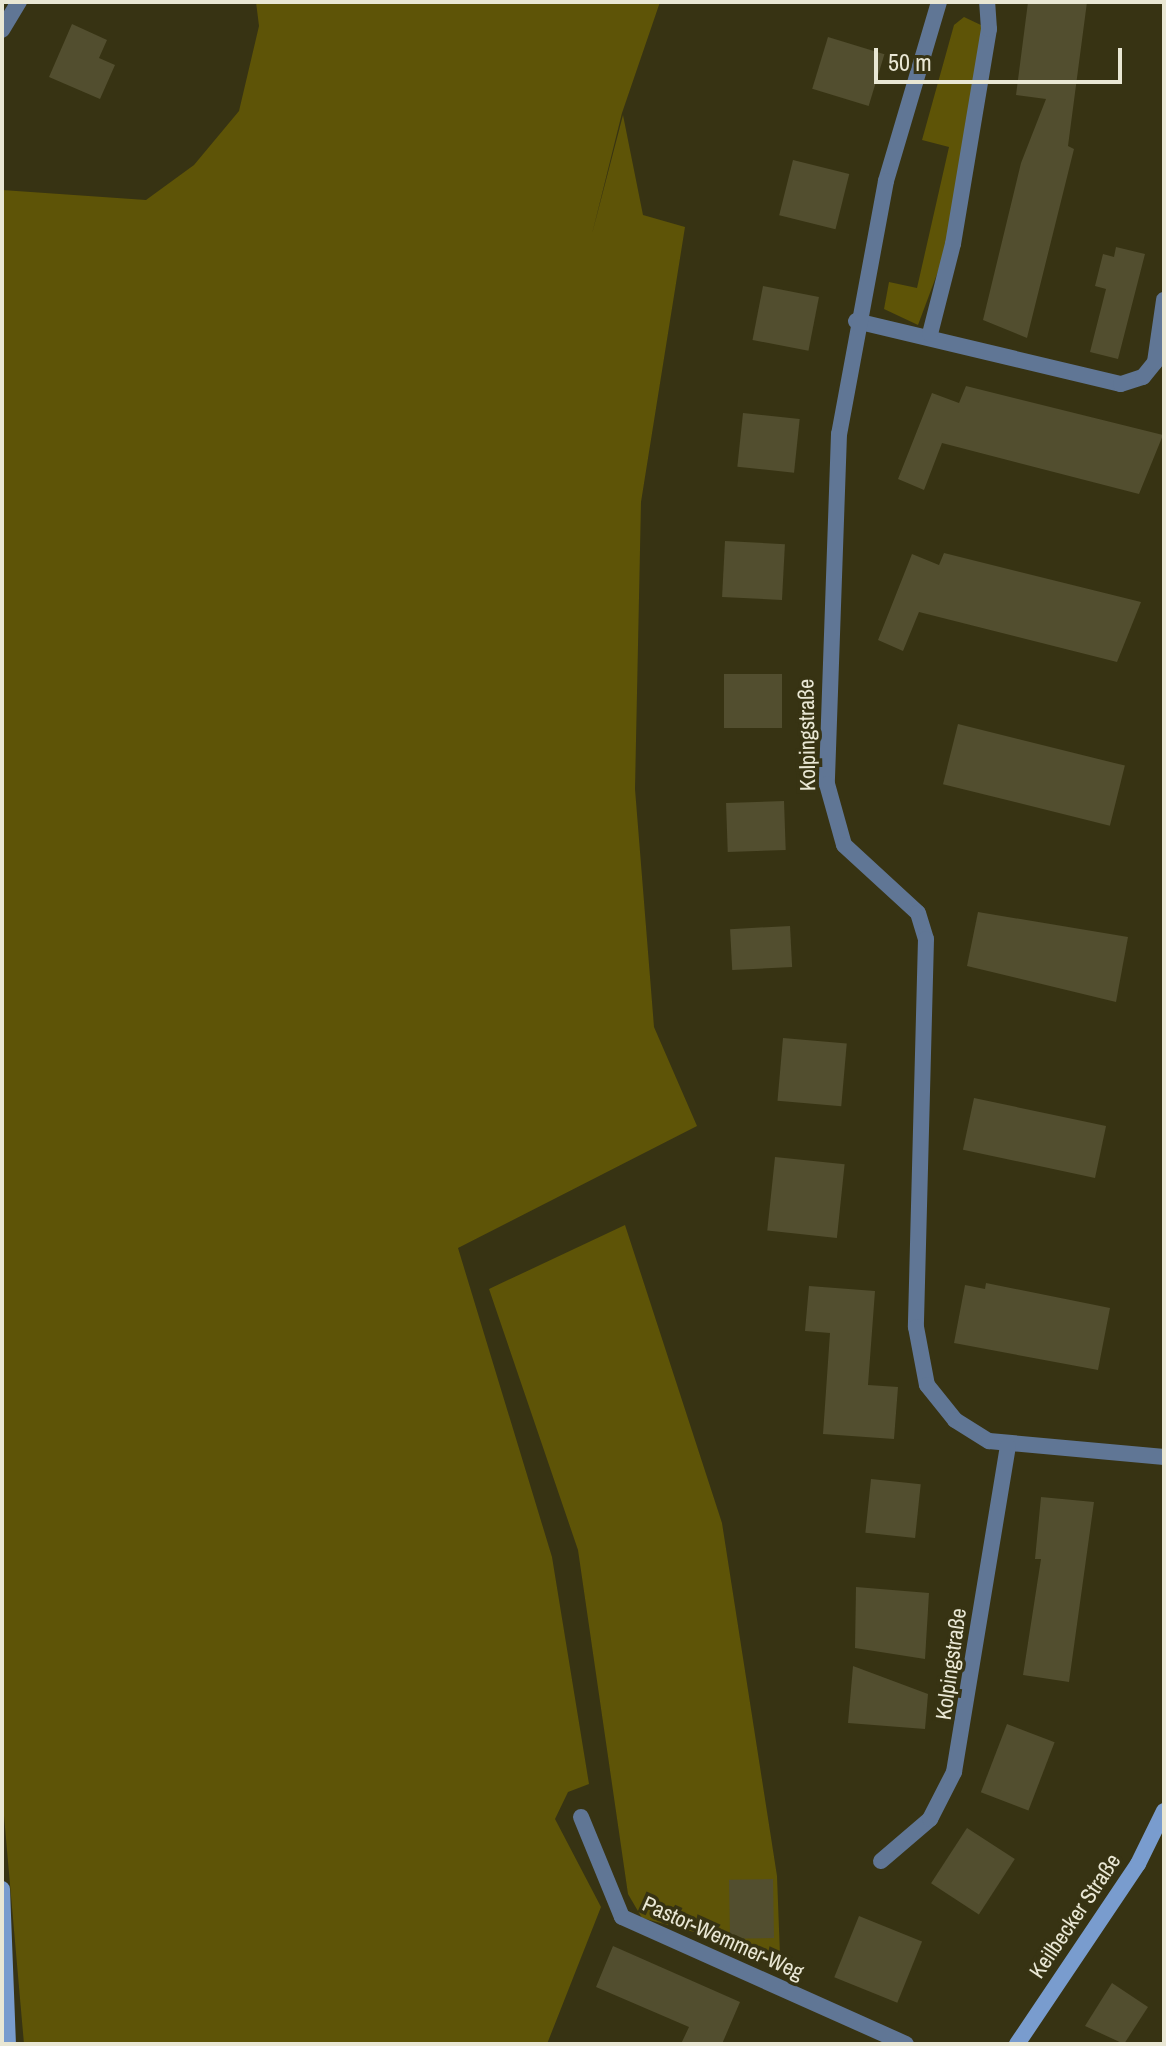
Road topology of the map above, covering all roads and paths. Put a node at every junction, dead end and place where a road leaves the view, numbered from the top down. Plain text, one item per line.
1 (19, 2) edge
2 (939, 2) edge
3 (987, 2) edge
4 (2, 30) edge
5 (1164, 300) edge
6 (856, 321) junction
7 (930, 334) junction
8 (1008, 1446) junction
9 (1164, 1457) edge
10 (1164, 1811) edge
11 (581, 1817) dead end
12 (881, 1861) dead end
13 (2, 1889) edge
14 (8, 2044) edge
15 (906, 2044) edge
16 (1017, 2044) edge

1 - 4 street
2 - 6 street, Kolpingstraße
3 - 7 street
5 - 7 street
6 - 7 street
6 - 8 street, Kolpingstraße
8 - 9 street, Kolpingstraße
8 - 12 street, Kolpingstraße
10 - 16 main road, Keilbecker Straße
11 - 15 street, Pastor-Wemmer-Weg
13 - 14 main road

